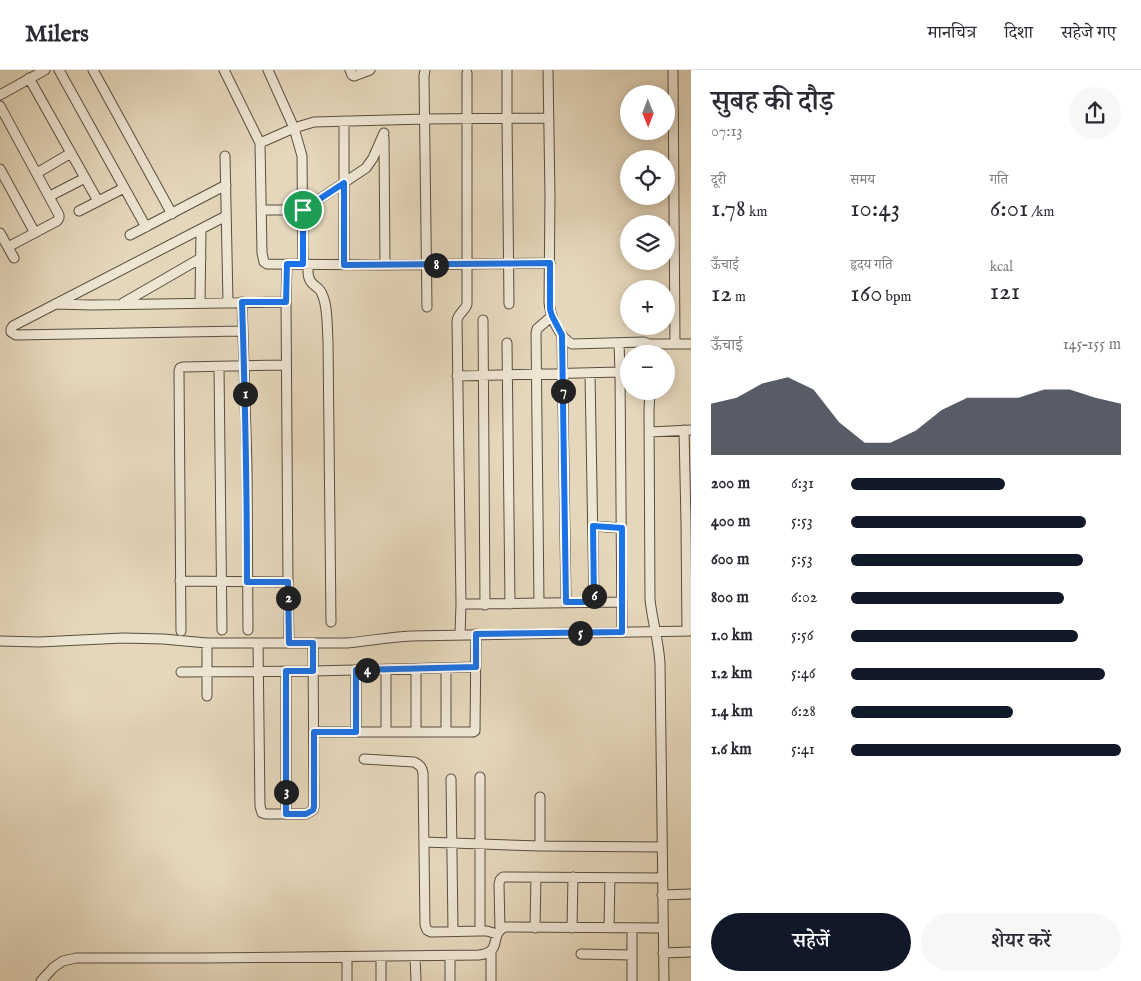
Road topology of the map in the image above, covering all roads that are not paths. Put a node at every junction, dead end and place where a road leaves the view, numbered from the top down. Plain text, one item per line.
1 (45, 70) edge
2 (59, 70) edge
3 (94, 70) edge
4 (224, 70) edge
5 (268, 70) edge
6 (350, 70) edge
7 (370, 70) edge
8 (425, 70) edge
9 (507, 70) edge
10 (548, 70) edge
11 (673, 70) edge
12 (467, 73) dead end
13 (29, 78) junction
14 (0, 95) edge
15 (0, 106) edge
16 (549, 118) junction
17 (425, 119) junction
18 (507, 119) junction
19 (384, 120) junction
20 (467, 120) junction
21 (344, 121) junction
22 (294, 128) junction
23 (384, 133) junction
24 (260, 143) junction
25 (71, 153) junction
26 (225, 156) dead end
27 (0, 169) edge
28 (37, 173) junction
29 (85, 178) junction
30 (344, 183) junction
31 (226, 186) junction
32 (124, 188) junction
33 (50, 196) junction
34 (98, 201) junction
35 (261, 210) junction
36 (303, 210) junction
37 (78, 211) dead end
38 (172, 214) junction
39 (226, 216) junction
40 (146, 227) junction
41 (201, 230) junction
42 (0, 233) edge
43 (35, 233) junction
44 (130, 235) dead end
45 (8, 248) junction
46 (14, 258) dead end
47 (201, 258) junction
48 (508, 263) junction
49 (550, 263) junction
50 (287, 264) junction
51 (306, 264) junction
52 (468, 264) junction
53 (344, 265) junction
54 (385, 265) junction
55 (426, 265) junction
56 (228, 302) junction
57 (242, 302) junction
58 (286, 302) junction
59 (200, 303) junction
60 (54, 304) junction
61 (121, 304) junction
62 (509, 304) dead end
63 (427, 307) dead end
64 (552, 316) junction
65 (482, 320) dead end
66 (243, 332) junction
67 (562, 335) junction
68 (508, 343) dead end
69 (619, 343) junction
70 (650, 344) joint
71 (675, 344) junction
72 (691, 344) edge
73 (286, 365) junction
74 (219, 366) junction
75 (244, 366) junction
76 (620, 372) joint
77 (508, 374) junction
78 (536, 374) junction
79 (562, 374) junction
80 (590, 374) junction
81 (483, 375) junction
82 (457, 376) junction
83 (620, 400) edge
84 (650, 400) edge
85 (688, 430) edge
86 (650, 432) junction
87 (593, 526) junction
88 (622, 528) junction
89 (180, 581) junction
90 (222, 582) junction
91 (247, 582) junction
92 (288, 582) junction
93 (566, 602) junction
94 (594, 602) junction
95 (622, 602) junction
96 (539, 603) junction
97 (460, 604) junction
98 (510, 604) junction
99 (485, 605) junction
100 (331, 622) dead end
101 (222, 630) dead end
102 (248, 630) dead end
103 (181, 631) dead end
104 (689, 631) edge
105 (622, 632) junction
106 (656, 632) junction
107 (460, 634) junction
108 (476, 634) junction
109 (0, 641) edge
110 (207, 643) junction
111 (258, 643) junction
112 (289, 643) junction
113 (313, 643) junction
114 (476, 667) junction
115 (446, 668) junction
116 (386, 669) junction
117 (416, 669) junction
118 (356, 670) junction
119 (258, 671) junction
120 (286, 671) junction
121 (313, 671) junction
122 (181, 672) dead end
123 (207, 672) junction
124 (206, 696) dead end
125 (314, 732) junction
126 (356, 732) junction
127 (386, 732) junction
128 (416, 732) junction
129 (446, 732) junction
130 (364, 759) dead end
131 (480, 777) dead end
132 (451, 780) dead end
133 (540, 797) dead end
134 (286, 814) junction
135 (424, 842) junction
136 (452, 843) junction
137 (480, 844) junction
138 (540, 846) junction
139 (662, 847) junction
140 (536, 877) junction
141 (573, 877) junction
142 (610, 878) junction
143 (662, 878) junction
144 (691, 894) edge
145 (662, 895) junction
146 (535, 928) junction
147 (572, 928) junction
148 (609, 928) junction
149 (632, 928) junction
150 (662, 928) junction
151 (480, 931) junction
152 (453, 932) junction
153 (498, 932) junction
154 (492, 951) junction
155 (691, 952) edge
156 (663, 953) junction
157 (581, 954) dead end
158 (632, 955) junction
159 (416, 956) junction
160 (450, 956) junction
161 (347, 957) junction
162 (381, 957) junction
163 (41, 981) edge
164 (347, 981) edge
165 (381, 981) edge
166 (416, 981) edge
167 (450, 981) edge
168 (491, 981) edge
169 (632, 981) edge
170 (664, 981) edge

1 - 13 street
2 - 32 street
3 - 38 street
4 - 24 street
5 - 22 street
6 - 7 street
8 - 17 street
9 - 18 street
10 - 16 street
11 - 71 street
12 - 20 street
13 - 14 street
13 - 25 street
15 - 28 street
16 - 18 street
16 - 49 street
17 - 19 street
17 - 20 street
17 - 55 street
18 - 20 street
18 - 48 street
19 - 21 street
19 - 23 street
20 - 52 street
21 - 22 street
21 - 30 street
22 - 24 street
22 - 36 street
23 - 30 street
23 - 54 street
24 - 35 street
25 - 28 street
25 - 29 street
26 - 31 street
27 - 43 street
28 - 33 street
29 - 33 street
29 - 34 street
30 - 36 street
30 - 53 street
31 - 38 street
31 - 39 street
32 - 34 street
32 - 40 street
33 - 43 street
34 - 37 street
35 - 36 street
35 - 50 street
36 - 51 street
38 - 40 street
39 - 41 street
39 - 56 street
40 - 44 street
41 - 47 street
41 - 60 street
42 - 45 street
43 - 45 street
45 - 46 street
47 - 59 street
47 - 61 street
48 - 49 street
48 - 52 street
48 - 62 street
49 - 64 street
50 - 51 street
50 - 58 street
51 - 53 street
51 - 100 street
52 - 55 street
52 - 82 street
53 - 54 street
54 - 55 street
55 - 63 street
56 - 57 street
56 - 59 street
57 - 58 street
57 - 66 street
58 - 73 street
59 - 61 street
60 - 61 street
60 - 66 street
64 - 67 street
64 - 78 street
65 - 81 street
66 - 75 street
67 - 69 street
67 - 79 street
68 - 77 street
69 - 70 street
69 - 76 street
70 - 71 street
71 - 72 street
73 - 75 street
73 - 92 street
74 - 75 street
74 - 89 street
74 - 90 street
75 - 91 street
76 - 80 street
77 - 78 street
77 - 81 street
77 - 98 street
78 - 79 street
78 - 96 street
79 - 80 street
79 - 93 street
80 - 87 street
81 - 82 street
81 - 99 street
82 - 97 street
83 - 88 street
84 - 86 street
85 - 86 street
85 - 104 street
86 - 106 street
87 - 88 street
87 - 94 street
88 - 95 street
89 - 90 street
89 - 103 street
90 - 91 street
90 - 101 street
91 - 92 street
91 - 102 street
92 - 112 street
93 - 94 street
93 - 96 street
94 - 95 street
95 - 105 street
96 - 98 street
97 - 99 street
97 - 107 street
98 - 99 street
104 - 106 street
105 - 106 street
105 - 108 street
106 - 139 street
107 - 108 street
107 - 113 street
108 - 114 street
109 - 110 street
110 - 111 street
110 - 123 street
111 - 112 street
111 - 119 street
112 - 113 street
113 - 121 street
114 - 115 street
114 - 129 street
115 - 117 street
115 - 129 street
116 - 117 street
116 - 118 street
116 - 127 street
117 - 128 street
118 - 121 street
118 - 126 street
119 - 120 street
119 - 123 street
119 - 134 street
120 - 121 street
120 - 134 street
121 - 125 street
122 - 123 street
123 - 124 street
125 - 126 street
125 - 134 street
126 - 127 street
127 - 128 street
128 - 129 street
130 - 135 street
131 - 137 street
132 - 136 street
133 - 138 street
135 - 136 street
135 - 152 street
136 - 137 street
136 - 152 street
137 - 138 street
137 - 151 street
138 - 139 street
139 - 143 street
140 - 141 street
140 - 146 street
140 - 153 street
141 - 142 street
141 - 147 street
142 - 143 street
142 - 148 street
143 - 145 street
144 - 145 street
145 - 150 street
146 - 147 street
146 - 153 street
147 - 148 street
148 - 149 street
149 - 150 street
149 - 158 street
150 - 156 street
151 - 152 street
151 - 153 street
153 - 154 street
154 - 160 street
154 - 168 street
155 - 156 street
156 - 170 street
157 - 158 street
158 - 169 street
159 - 160 street
159 - 162 street
159 - 166 street
160 - 167 street
161 - 162 street
161 - 163 street
161 - 164 street
162 - 165 street

